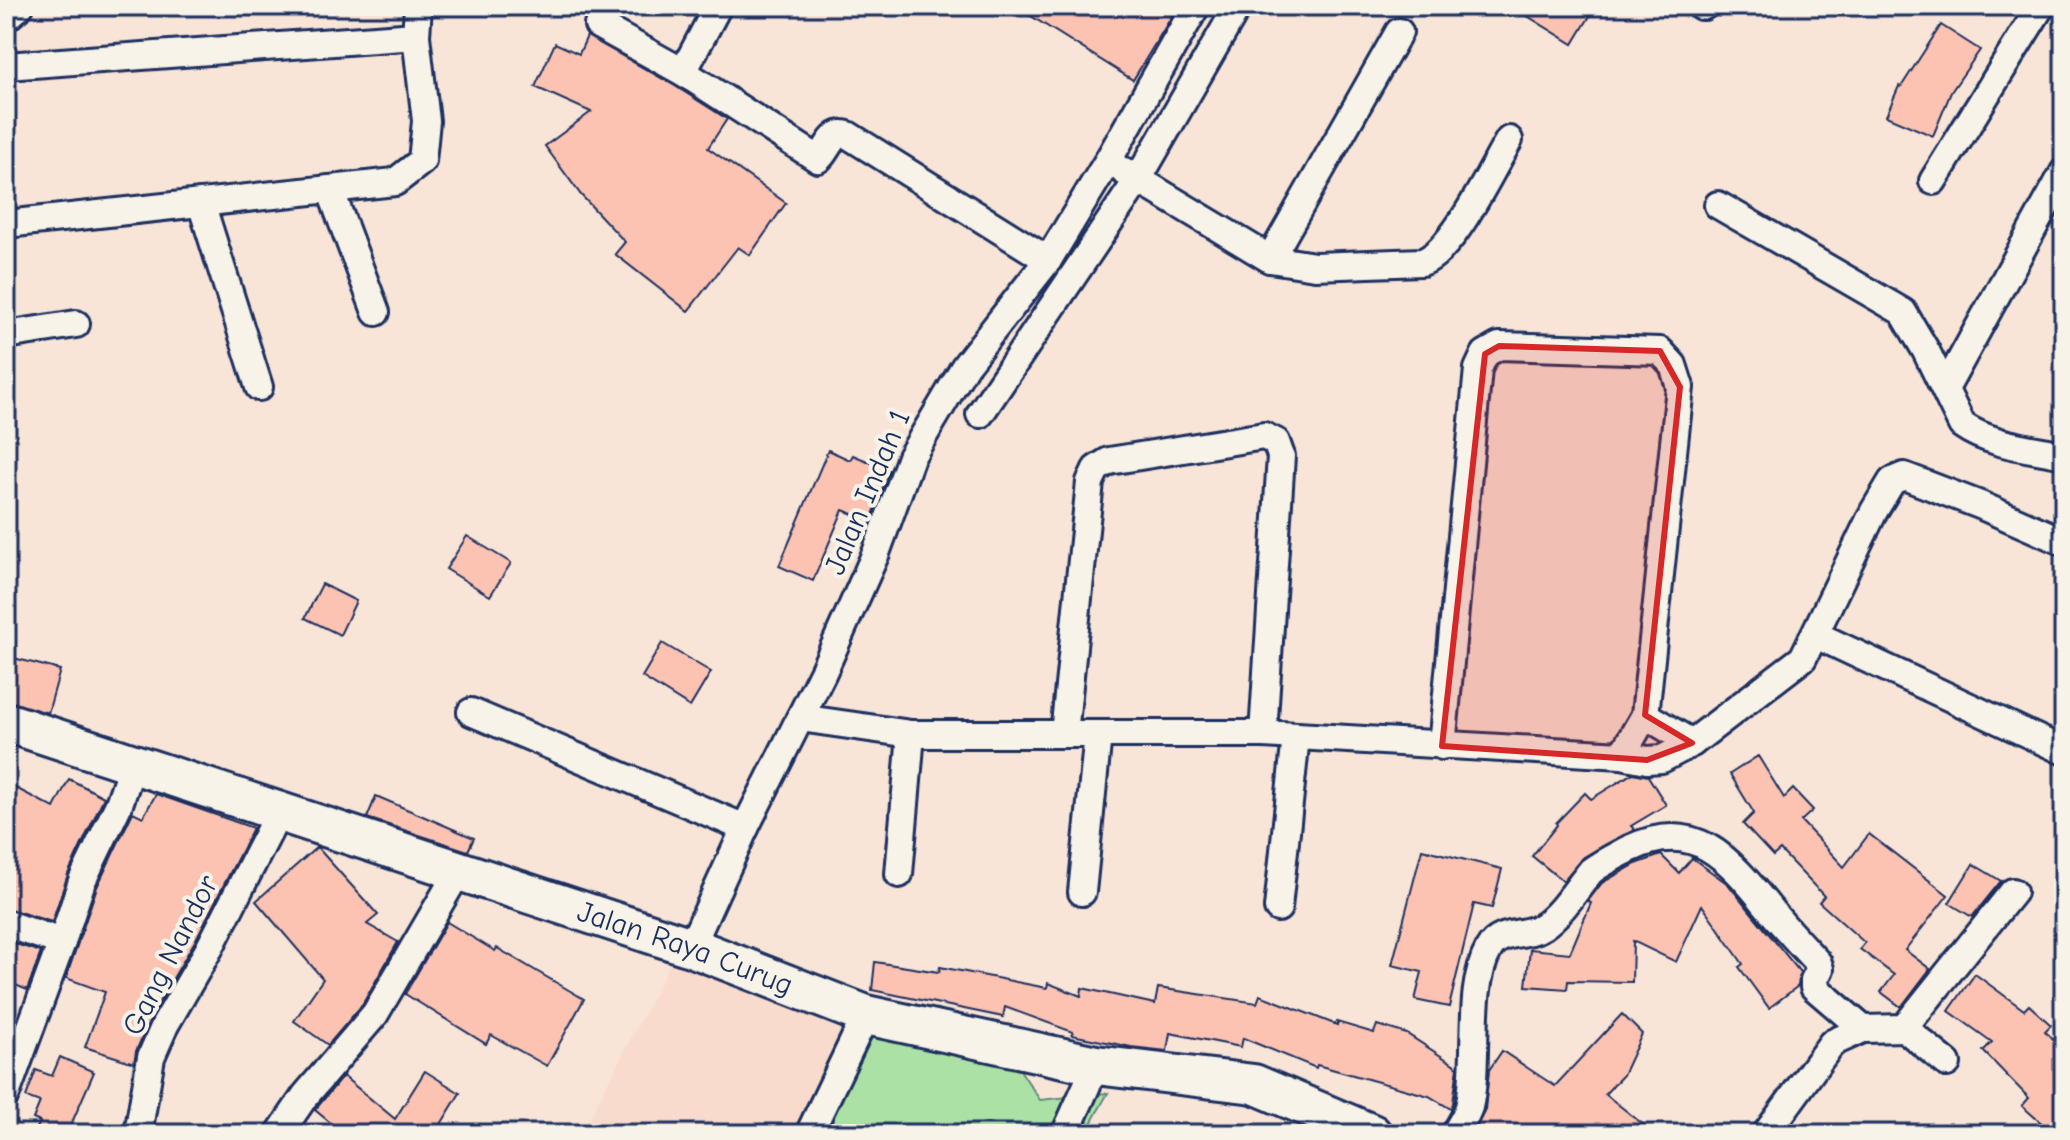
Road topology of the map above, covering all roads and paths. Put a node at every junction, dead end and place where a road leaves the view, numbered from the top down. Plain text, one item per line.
1 (20, 6) edge
2 (418, 6) edge
3 (718, 6) edge
4 (1196, 6) edge
5 (1238, 6) edge
6 (2041, 6) edge
7 (6, 18) edge
8 (598, 25) dead end
9 (1399, 32) dead end
10 (416, 36) junction
11 (6, 66) edge
12 (683, 72) junction
13 (1509, 140) dead end
14 (1109, 159) junction
15 (2064, 172) edge
16 (1137, 181) junction
17 (1933, 181) dead end
18 (330, 189) junction
19 (201, 203) junction
20 (1718, 205) dead end
21 (6, 224) edge
22 (1270, 259) junction
23 (1048, 260) junction
24 (376, 312) dead end
25 (76, 324) dead end
26 (6, 335) edge
27 (259, 387) dead end
28 (1945, 389) junction
29 (980, 414) dead end
30 (2064, 455) edge
31 (2064, 542) edge
32 (1816, 635) junction
33 (471, 712) dead end
34 (1645, 715) junction
35 (800, 718) junction
36 (6, 722) edge
37 (911, 734) junction
38 (1064, 734) junction
39 (1098, 734) junction
40 (1263, 734) junction
41 (1296, 736) junction
42 (1692, 743) junction
43 (1442, 746) junction
44 (2064, 751) edge
45 (1622, 755) junction
46 (133, 763) junction
47 (279, 812) junction
48 (745, 828) junction
49 (458, 872) junction
50 (899, 874) dead end
51 (1082, 892) dead end
52 (2013, 892) dead end
53 (1278, 908) dead end
54 (6, 924) edge
55 (62, 942) junction
56 (691, 947) junction
57 (866, 1015) junction
58 (1904, 1028) junction
59 (1863, 1029) junction
60 (1947, 1063) dead end
61 (1096, 1065) junction
62 (6, 1094) edge
63 (138, 1134) edge
64 (279, 1134) edge
65 (809, 1134) edge
66 (1065, 1134) edge
67 (1372, 1134) edge
68 (1455, 1134) edge
69 (1766, 1134) edge

1 - 7 street
2 - 10 street
3 - 12 street
4 - 14 street, Jalan Indah 1
5 - 16 street
6 - 17 street
8 - 12 street
9 - 22 street
10 - 11 street
10 - 18 street
12 - 23 street
13 - 22 street
14 - 16 street
14 - 23 street, Jalan Indah 1
15 - 28 street
16 - 22 street
16 - 29 street
18 - 19 street
18 - 24 street
19 - 21 street
19 - 27 street
20 - 28 street
23 - 35 street, Jalan Indah 1
25 - 26 street
28 - 30 street
31 - 32 street
32 - 42 street
32 - 44 street
33 - 48 street
34 - 42 street
34 - 43 street
34 - 45 street
35 - 37 street
35 - 48 street, Jalan Indah 1
36 - 46 main road, Jalan Raya Curug
37 - 38 street
37 - 50 street
38 - 39 street
38 - 40 street
39 - 40 street
39 - 51 street
40 - 41 street
41 - 43 street
41 - 53 street
42 - 45 street
43 - 45 street
46 - 47 main road, Jalan Raya Curug
46 - 55 street
47 - 49 main road, Jalan Raya Curug
47 - 63 street, Gang Nandor
48 - 56 street, Jalan Indah 1
49 - 56 main road, Jalan Raya Curug
49 - 64 street
52 - 58 street
54 - 55 street
55 - 62 street
56 - 57 main road, Jalan Raya Curug
57 - 61 main road, Jalan Raya Curug
57 - 65 street
58 - 59 street
58 - 60 street
59 - 68 street
59 - 69 street
61 - 66 street
61 - 67 main road, Jalan Raya Curug

